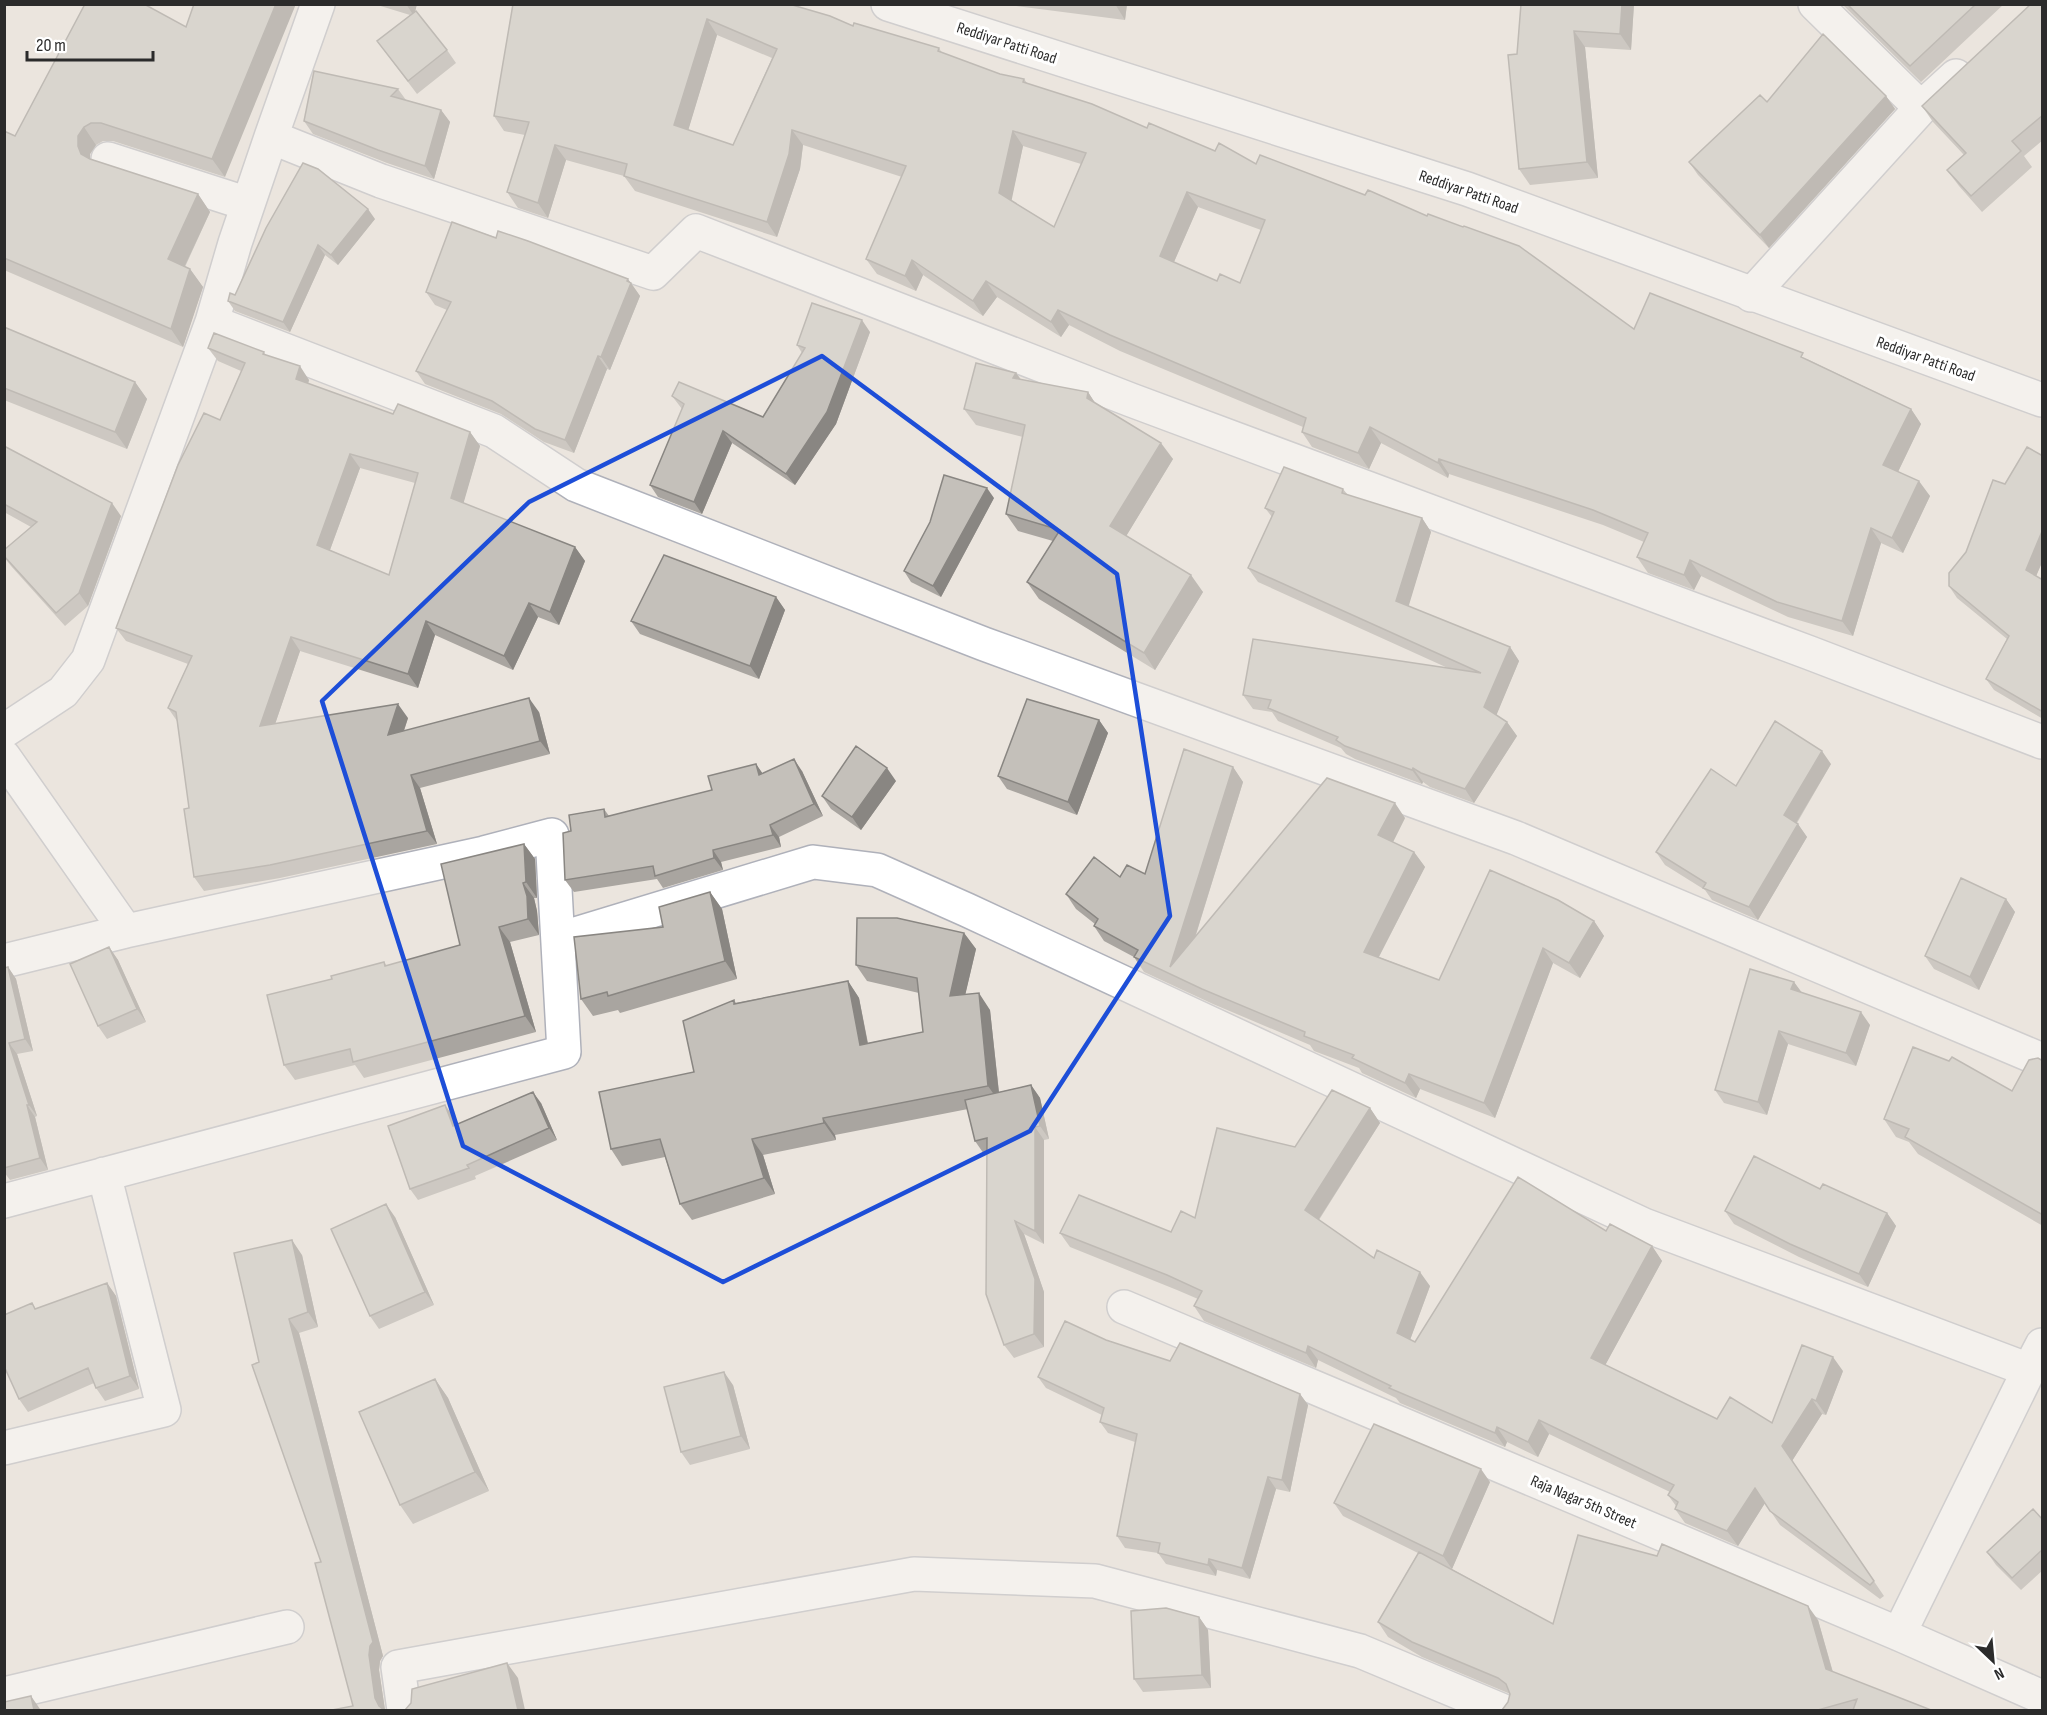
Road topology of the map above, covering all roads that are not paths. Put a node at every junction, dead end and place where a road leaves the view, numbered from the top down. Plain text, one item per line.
1 (318, 4) edge
2 (888, 4) edge
3 (1815, 4) edge
4 (1981, 52) edge
5 (1921, 108) junction
6 (271, 137) junction
7 (108, 159) dead end
8 (248, 204) junction
9 (1751, 295) junction
10 (212, 322) junction
11 (2043, 400) edge
12 (4, 731) edge
13 (2043, 742) edge
14 (4, 757) edge
15 (126, 931) junction
16 (559, 939) junction
17 (4, 961) edge
18 (2043, 1060) edge
19 (104, 1174) junction
20 (4, 1201) edge
21 (1124, 1307) dead end
22 (2036, 1357) edge
23 (4, 1449) edge
24 (287, 1627) dead end
25 (1899, 1634) junction
26 (4, 1694) edge
27 (2043, 1697) edge
28 (404, 1710) edge
29 (1501, 1710) edge

1 - 6 street
2 - 9 street, Reddiyar Patti Road
3 - 5 street
4 - 5 street
5 - 9 street
6 - 8 street
6 - 13 street
7 - 8 street
8 - 10 street
9 - 11 street, Reddiyar Patti Road
10 - 12 street
10 - 18 street
14 - 15 street
15 - 16 street
15 - 17 street
16 - 19 street
16 - 22 street
19 - 20 street
19 - 23 street
21 - 25 street, Raja Nagar 5th Street
22 - 25 street
24 - 26 street
25 - 27 street, Raja Nagar 5th Street
28 - 29 street

